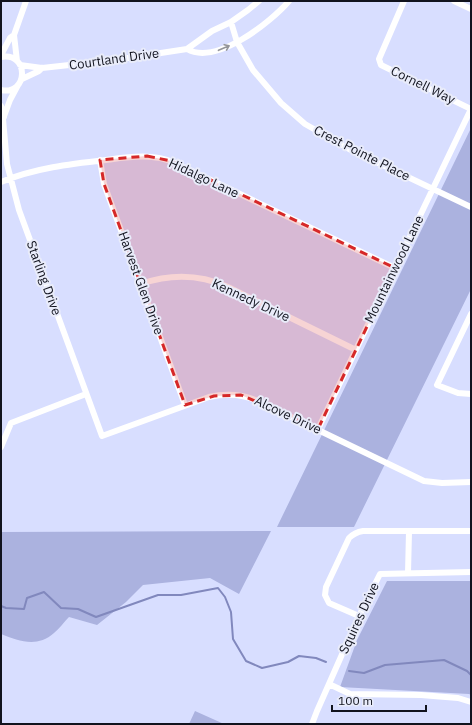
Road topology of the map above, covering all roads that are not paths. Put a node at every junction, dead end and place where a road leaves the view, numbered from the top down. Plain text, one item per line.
1 (26, 1) edge
2 (259, 1) edge
3 (289, 1) edge
4 (404, 1) edge
5 (454, 1) edge
6 (471, 9) edge
7 (231, 22) junction
8 (14, 35) junction
9 (237, 42) junction
10 (187, 49) junction
11 (1, 56) edge
12 (18, 63) junction
13 (42, 68) junction
14 (22, 79) junction
15 (18, 85) junction
16 (1, 90) edge
17 (1, 106) edge
18 (471, 109) edge
19 (4, 117) junction
20 (100, 160) junction
21 (10, 178) junction
22 (1, 182) edge
23 (433, 189) junction
24 (471, 207) edge
25 (395, 268) junction
26 (141, 284) junction
27 (471, 314) edge
28 (356, 350) junction
29 (86, 394) junction
30 (471, 394) edge
31 (185, 405) junction
32 (318, 429) junction
33 (102, 436) joint
34 (1, 447) edge
35 (471, 482) edge
36 (471, 531) edge
37 (408, 532) junction
38 (471, 572) edge
39 (408, 573) junction
40 (359, 616) junction
41 (329, 684) junction
42 (471, 702) edge
43 (312, 724) edge

1 - 8 street
2 - 7 street, Courtland Drive
3 - 9 street, Courtland Drive
4 - 18 street, Cornell Way
5 - 6 street
7 - 9 street, Crest Pointe Place
7 - 10 street, Courtland Drive
8 - 11 street
8 - 12 street
10 -> 9 street, Courtland Drive
9 - 23 street, Crest Pointe Place
10 - 13 street, Courtland Drive
11 - 12 street, Courtland Drive
12 - 13 street, Courtland Drive
12 - 14 street
13 - 14 street, Courtland Drive
14 - 15 street, Starling Drive
15 - 16 street
15 - 19 street, Starling Drive
17 - 19 street, Starling Drive
18 - 23 street, Mountainwood Lane
19 - 21 street, Starling Drive
20 - 21 street, Hidalgo Lane
20 - 25 street, Hidalgo Lane
20 - 26 street, Harvest Glen Drive
21 - 22 street, Hidalgo Lane
21 - 29 street, Starling Drive
23 - 24 street, Crest Pointe Place
23 - 25 street, Mountainwood Lane
25 - 28 street, Mountainwood Lane
26 - 28 street, Kennedy Drive
26 - 31 street, Harvest Glen Drive
27 - 30 street
28 - 32 street, Mountainwood Lane
29 - 33 street, Starling Drive
29 - 34 street
31 - 32 street, Alcove Drive
31 - 33 street, Alcove Drive
32 - 35 street, Alcove Drive
36 - 37 street
37 - 39 street
37 - 40 street
38 - 39 street, Squires Drive
39 - 40 street, Squires Drive
40 - 41 street, Squires Drive
41 - 42 street
41 - 43 street, Squires Drive

